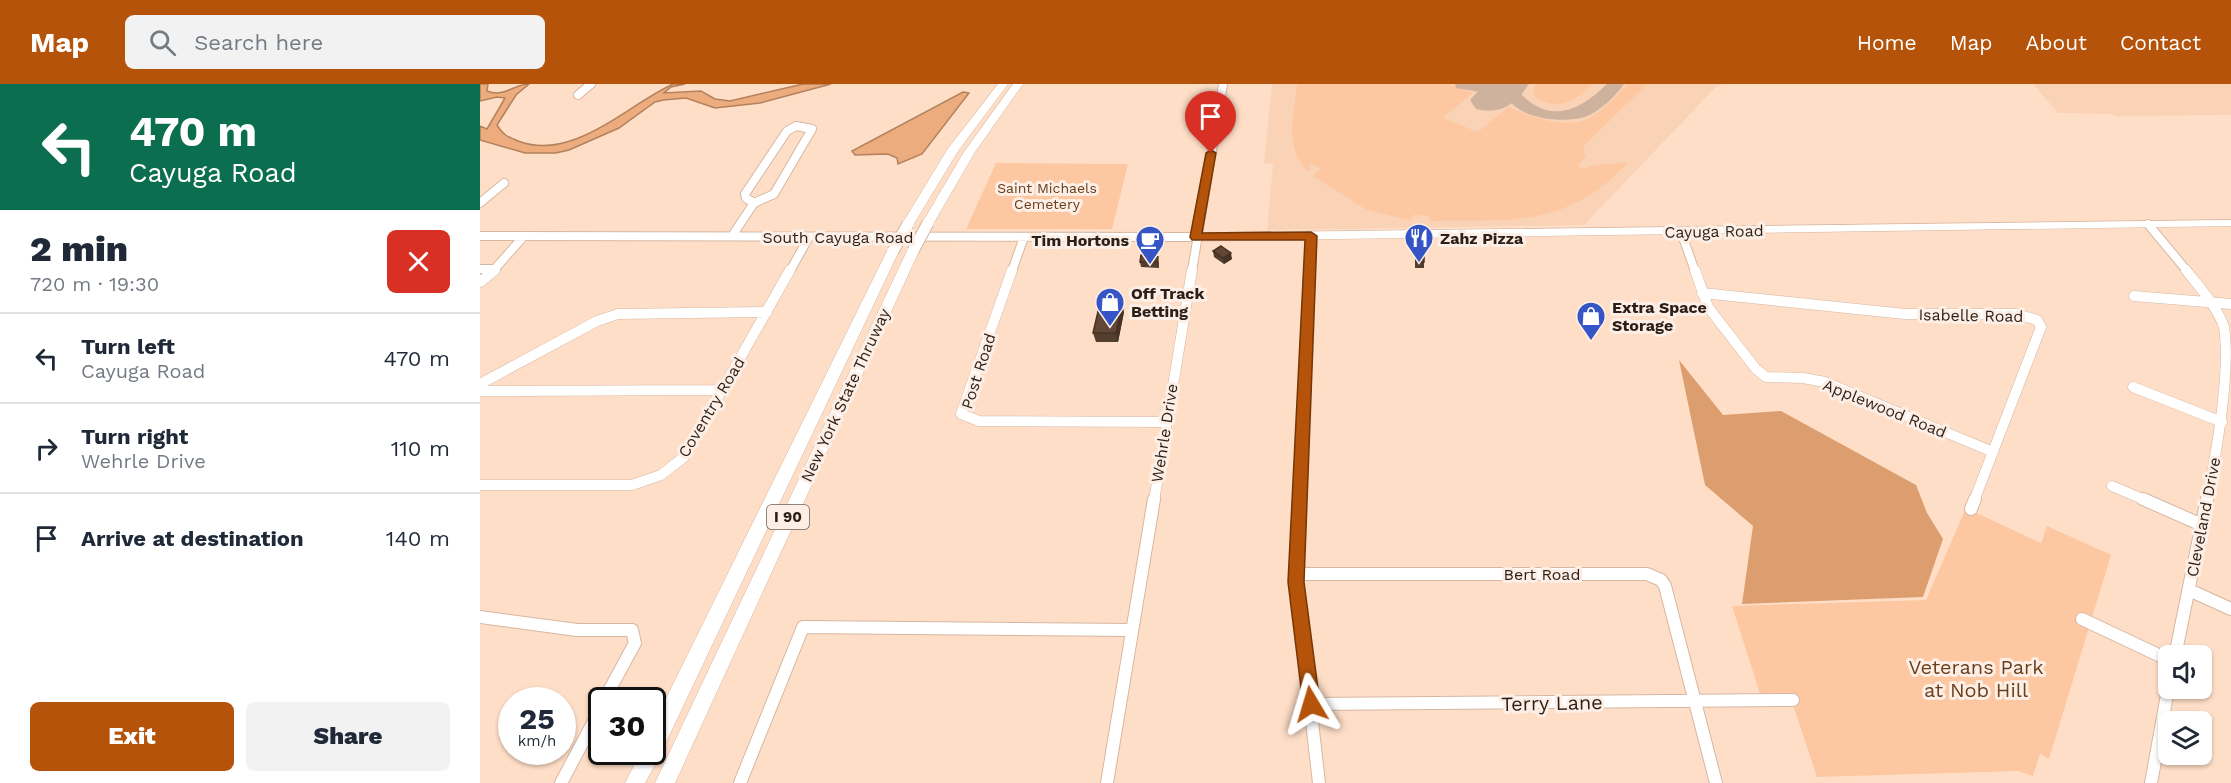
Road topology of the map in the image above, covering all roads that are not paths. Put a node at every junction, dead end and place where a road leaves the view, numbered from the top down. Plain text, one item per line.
1 (591, 84) edge
2 (1003, 84) edge
3 (1018, 84) edge
4 (1223, 84) edge
5 (578, 95) dead end
6 (504, 183) dead end
7 (480, 203) edge
8 (754, 203) junction
9 (2231, 223) edge
10 (2148, 224) junction
11 (1681, 232) junction
12 (480, 236) edge
13 (524, 236) junction
14 (732, 236) junction
15 (1311, 236) junction
16 (809, 237) junction
17 (1024, 237) junction
18 (1196, 237) junction
19 (480, 269) edge
20 (496, 269) junction
21 (480, 282) edge
22 (1702, 293) junction
23 (2134, 296) dead end
24 (2212, 302) junction
25 (2231, 304) edge
26 (767, 312) junction
27 (480, 384) edge
28 (2133, 387) dead end
29 (723, 390) junction
30 (480, 391) edge
31 (2222, 422) junction
32 (1166, 423) junction
33 (1993, 452) junction
34 (480, 485) edge
35 (2112, 486) dead end
36 (1971, 509) dead end
37 (2202, 525) junction
38 (1296, 574) junction
39 (2189, 590) junction
40 (2231, 609) edge
41 (480, 618) edge
42 (2082, 619) dead end
43 (1132, 630) junction
44 (2177, 645) edge
45 (2158, 655) edge
46 (611, 687) edge
47 (2166, 699) edge
48 (1793, 700) dead end
49 (1695, 701) junction
50 (1311, 704) junction
51 (666, 721) edge
52 (588, 732) edge
53 (644, 765) edge
54 (561, 783) edge
55 (635, 783) edge
56 (665, 783) edge
57 (740, 783) edge
58 (1107, 783) edge
59 (1319, 783) edge
60 (1716, 783) edge
61 (2151, 783) edge

1 - 5 street
2 - 51 highway, New York State Thruway / I 90, bridge
3 - 56 highway, New York State Thruway / I 90, bridge
4 - 18 street, Wehrle Drive
6 - 7 street
8 - 8 street
8 - 14 street
9 - 10 main road, Cayuga Road
10 - 11 main road, Cayuga Road
10 - 24 street, Cleveland Drive
11 - 15 main road, Cayuga Road
11 - 22 street, Applewood Road
12 - 13 street, South Cayuga Road
13 - 14 street, South Cayuga Road
13 - 20 street
14 - 16 street, South Cayuga Road
15 - 18 main road, Cayuga Road
15 - 38 street
16 - 17 street, South Cayuga Road
16 - 26 street, Coventry Road
17 - 18 street, South Cayuga Road
17 - 32 street, Post Road
18 - 32 street, Wehrle Drive
19 - 20 street
20 - 21 street
22 - 33 street, Applewood Road
22 - 33 street, Isabelle Road
23 - 24 street
24 - 25 street
24 - 31 street, Cleveland Drive
26 - 27 street
26 - 29 street, Coventry Road
28 - 31 street
29 - 30 street
29 - 34 street, Coventry Road
31 - 37 street, Cleveland Drive
32 - 43 street, Wehrle Drive
33 - 36 street, Isabelle Road
35 - 37 street
37 - 39 street, Cleveland Drive
38 - 49 street, Bert Road
38 - 50 street
39 - 40 street
39 - 44 street, Cleveland Drive
41 - 46 street
42 - 45 street
43 - 57 street
43 - 58 street, Wehrle Drive
47 - 61 street
48 - 49 street, Terry Lane
49 - 50 street, Terry Lane
49 - 60 street, Bert Road
50 - 59 street
52 - 54 street
53 - 55 highway, New York State Thruway / I 90

